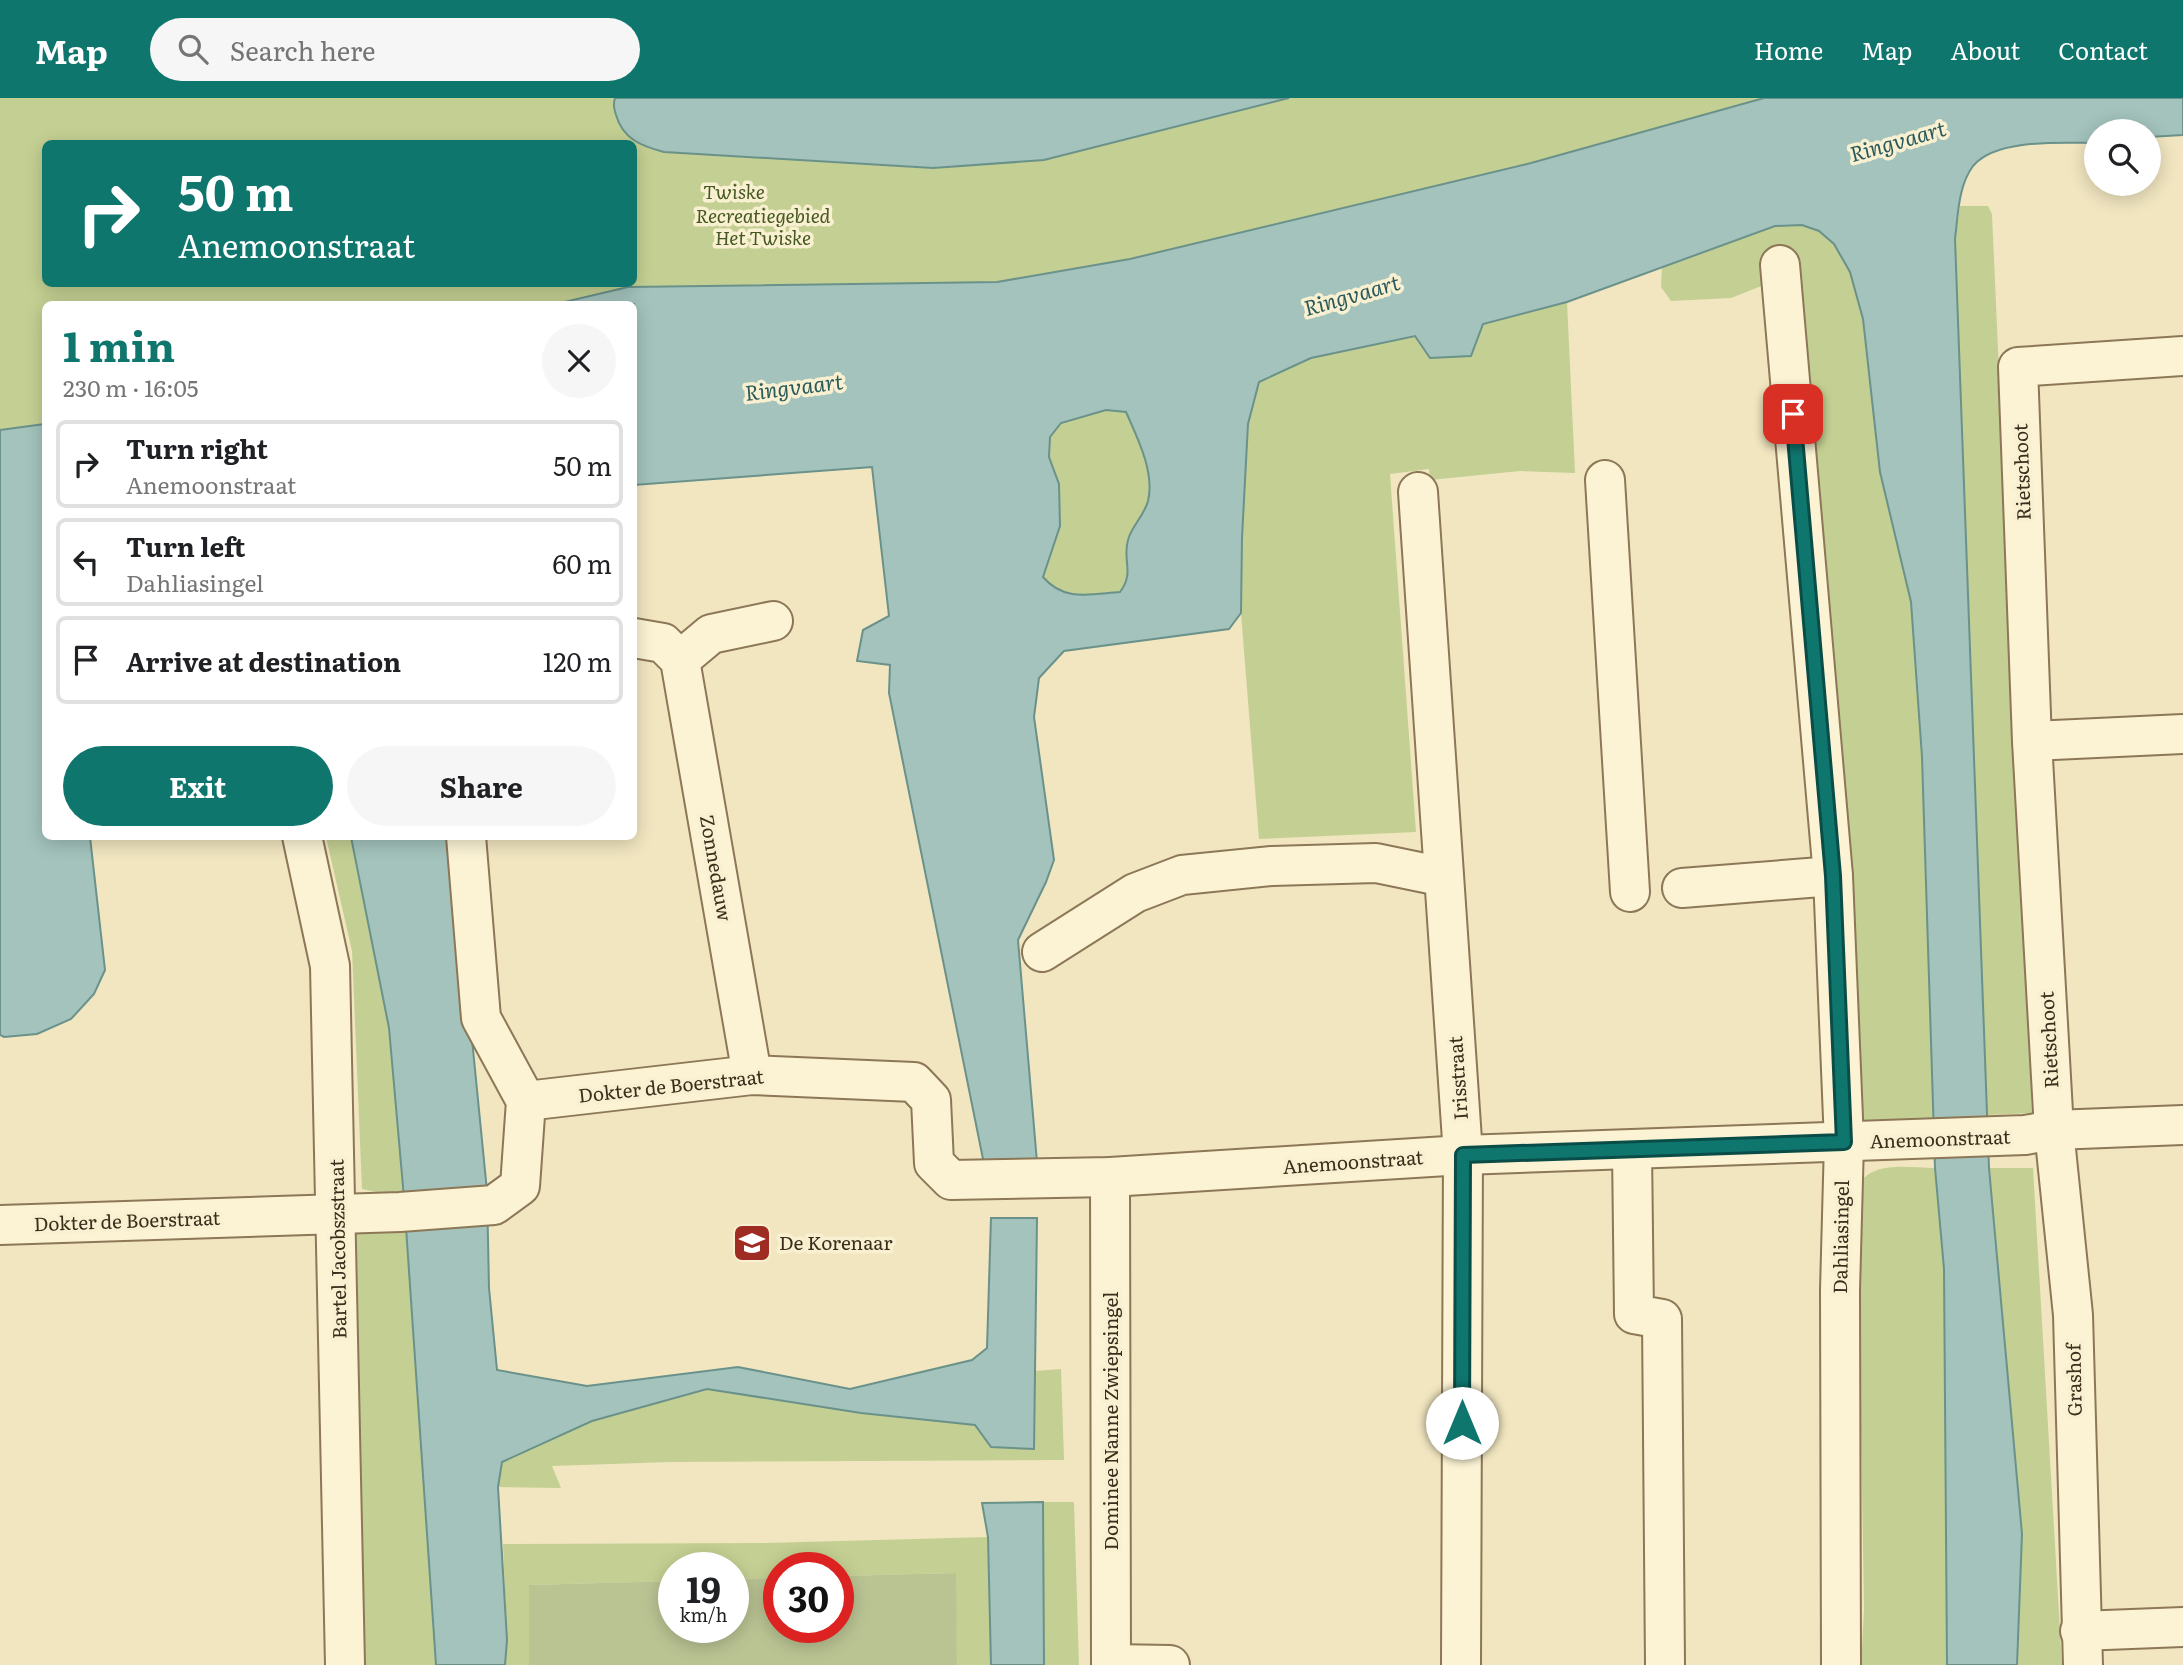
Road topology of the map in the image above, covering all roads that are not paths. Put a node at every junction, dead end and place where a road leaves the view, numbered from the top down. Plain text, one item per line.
1 (1780, 265) dead end
2 (2183, 356) edge
3 (1605, 480) dead end
4 (1418, 492) dead end
5 (773, 621) dead end
6 (637, 639) edge
7 (680, 660) junction
8 (2183, 734) edge
9 (2032, 741) junction
10 (303, 840) edge
11 (466, 840) edge
12 (1833, 876) junction
13 (1444, 877) junction
14 (1682, 888) dead end
15 (1630, 892) dead end
16 (1042, 952) dead end
17 (752, 1075) junction
18 (526, 1101) junction
19 (2183, 1125) edge
20 (2040, 1133) junction
21 (1844, 1142) junction
22 (1632, 1150) junction
23 (1463, 1155) junction
24 (1110, 1177) junction
25 (337, 1213) junction
26 (0, 1225) edge
27 (2183, 1627) edge
28 (2081, 1648) edge
29 (345, 1665) edge
30 (1111, 1665) edge
31 (1170, 1665) edge
32 (1461, 1665) edge
33 (1665, 1665) edge
34 (1841, 1665) edge

1 - 12 street, Dahliasingel
2 - 9 street, Rietschoot
3 - 15 street
4 - 13 street, Irisstraat
5 - 7 street
6 - 7 street
7 - 17 street, Zonnedauw
8 - 9 street
9 - 20 street, Rietschoot
10 - 25 street, Bartel Jacobszstraat
11 - 18 street
12 - 14 street
12 - 21 street, Dahliasingel
13 - 16 street
13 - 23 street, Irisstraat
17 - 18 street, Dokter de Boerstraat
17 - 24 street, Dokter de Boerstraat
18 - 25 street, Dokter de Boerstraat
19 - 20 street, Anemoonstraat
20 - 21 street, Anemoonstraat
20 - 28 street, Grashof
21 - 22 street, Anemoonstraat
21 - 34 street, Dahliasingel
22 - 23 street, Anemoonstraat
22 - 33 street
23 - 24 street, Anemoonstraat
23 - 32 street, Irisstraat
24 - 30 street, Dominee Nanne Zwiepsingel
25 - 26 street, Dokter de Boerstraat
25 - 29 street, Bartel Jacobszstraat
27 - 28 street, Grashof
30 - 31 street

